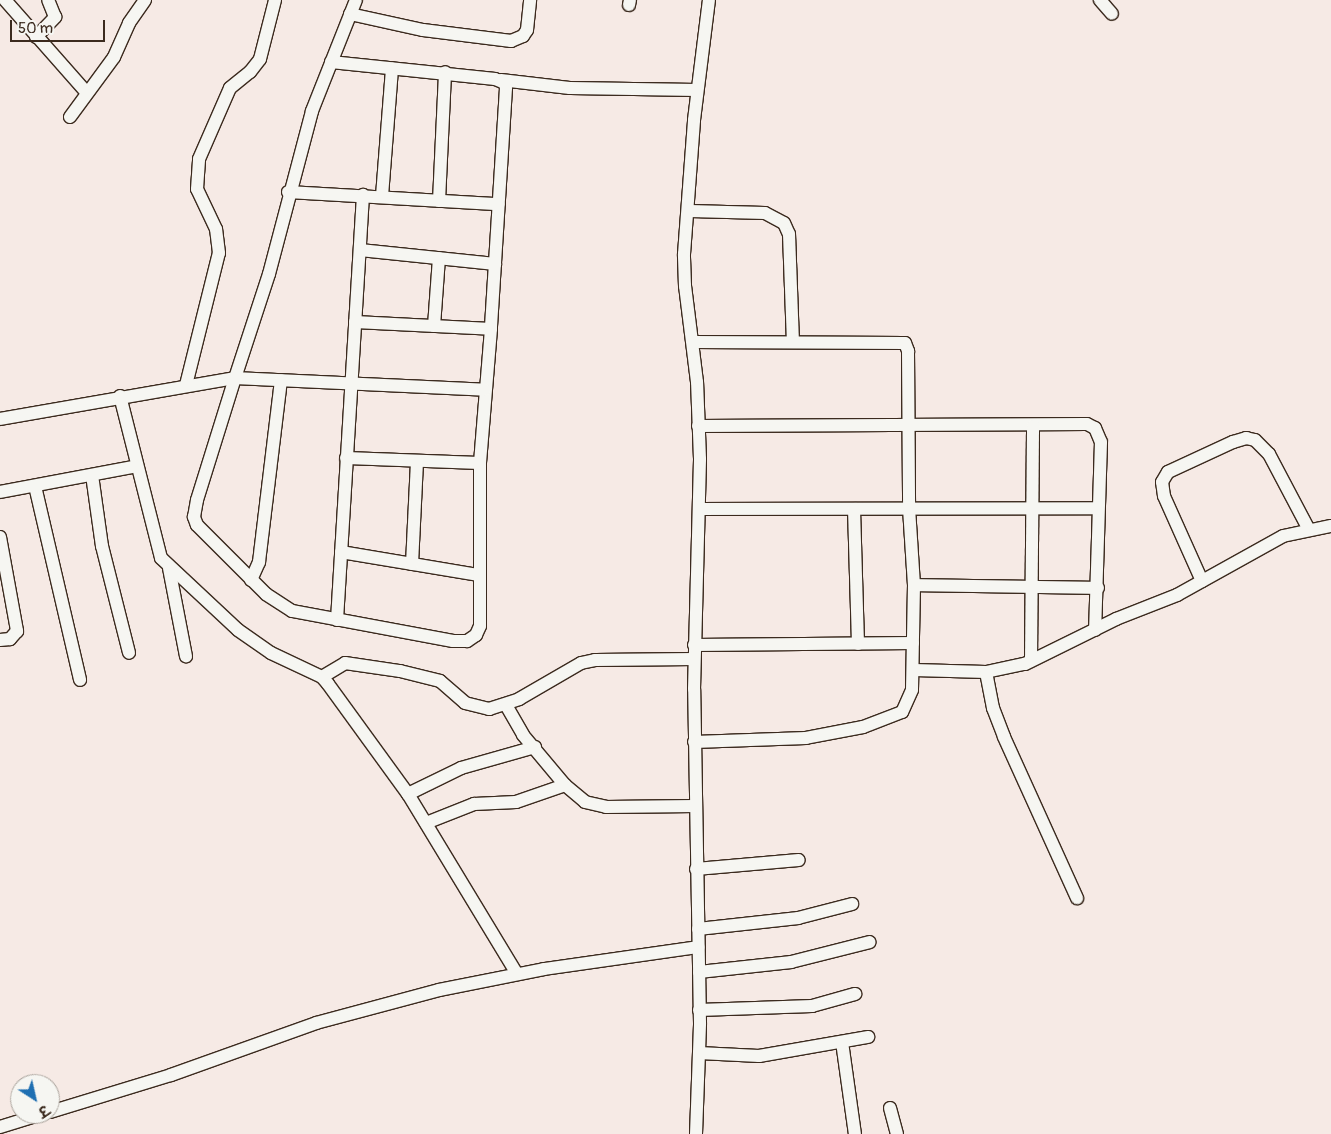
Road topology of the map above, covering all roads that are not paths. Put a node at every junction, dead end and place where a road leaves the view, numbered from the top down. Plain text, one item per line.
1 (5, 0) edge
2 (48, 0) edge
3 (145, 0) edge
4 (275, 0) edge
5 (356, 0) edge
6 (530, 0) edge
7 (1100, 0) edge
8 (708, 5) edge
9 (350, 14) junction
10 (1112, 14) dead end
11 (36, 37) junction
12 (331, 62) junction
13 (392, 68) junction
14 (445, 72) junction
15 (501, 80) junction
16 (697, 90) junction
17 (86, 92) junction
18 (70, 117) dead end
19 (288, 192) junction
20 (363, 196) junction
21 (382, 196) junction
22 (439, 201) junction
23 (499, 204) junction
24 (688, 211) junction
25 (360, 250) junction
26 (439, 258) junction
27 (495, 264) junction
28 (355, 322) junction
29 (434, 326) junction
30 (491, 329) junction
31 (793, 341) junction
32 (693, 342) junction
33 (235, 378) junction
34 (281, 380) junction
35 (350, 384) junction
36 (186, 385) junction
37 (485, 390) junction
38 (120, 396) junction
39 (0, 419) edge
40 (909, 425) junction
41 (698, 426) junction
42 (1033, 426) junction
43 (346, 458) junction
44 (417, 460) junction
45 (480, 463) junction
46 (137, 466) junction
47 (92, 475) junction
48 (35, 486) junction
49 (0, 492) edge
50 (1030, 507) junction
51 (909, 508) junction
52 (1098, 508) junction
53 (700, 509) junction
54 (854, 509) junction
55 (1331, 526) edge
56 (1309, 530) junction
57 (0, 537) edge
58 (341, 552) junction
59 (412, 564) junction
60 (169, 568) junction
61 (479, 574) junction
62 (251, 580) junction
63 (1202, 581) junction
64 (914, 585) junction
65 (1031, 588) junction
66 (1098, 588) junction
67 (5, 592) edge
68 (337, 620) junction
69 (1095, 630) junction
70 (0, 640) edge
71 (913, 643) junction
72 (858, 644) junction
73 (694, 645) junction
74 (129, 652) dead end
75 (186, 656) dead end
76 (694, 659) junction
77 (1032, 660) junction
78 (914, 670) junction
79 (986, 672) junction
80 (322, 677) junction
81 (80, 680) dead end
82 (506, 705) junction
83 (694, 742) junction
84 (535, 747) junction
85 (565, 786) junction
86 (408, 794) junction
87 (695, 806) junction
88 (426, 823) junction
89 (799, 860) dead end
90 (696, 869) junction
91 (1077, 898) dead end
92 (852, 904) dead end
93 (698, 929) junction
94 (870, 942) dead end
95 (698, 947) junction
96 (699, 972) junction
97 (517, 974) junction
98 (854, 994) dead end
99 (699, 1010) junction
100 (868, 1038) dead end
101 (842, 1042) junction
102 (699, 1053) junction
103 (890, 1108) dead end
104 (60, 1109) edge
105 (696, 1134) edge
106 (855, 1134) edge
107 (897, 1134) edge

1 - 11 street
2 - 11 street
3 - 17 street
4 - 36 street
5 - 9 street
6 - 9 street
7 - 10 street
8 - 16 street
9 - 12 street
11 - 17 street
12 - 13 street
12 - 19 street
13 - 14 street
13 - 21 street
14 - 15 street
14 - 22 street
15 - 16 street
15 - 23 street
16 - 24 street
17 - 18 street
19 - 20 street
19 - 33 street
20 - 21 street
20 - 25 street
21 - 22 street
22 - 23 street
23 - 27 street
24 - 31 street
24 - 32 street
25 - 26 street
25 - 28 street
26 - 27 street
26 - 29 street
27 - 30 street
28 - 29 street
28 - 35 street
29 - 30 street
30 - 37 street
31 - 32 street
31 - 40 street
32 - 41 street
33 - 34 street
33 - 36 street
33 - 62 street
34 - 35 street
34 - 62 street
35 - 37 street
35 - 43 street
36 - 38 street
37 - 45 street
38 - 39 street
38 - 46 street
40 - 41 street
40 - 42 street
40 - 51 street
41 - 53 street
42 - 50 street
42 - 52 street
43 - 44 street
43 - 58 street
44 - 45 street
44 - 59 street
45 - 61 street
46 - 47 street
46 - 60 street
47 - 48 street
47 - 74 street
48 - 49 street
48 - 81 street
50 - 51 street
50 - 52 street
50 - 65 street
51 - 54 street
51 - 64 street
52 - 66 street
53 - 54 street
53 - 73 street
54 - 72 street
55 - 56 street
56 - 63 street
56 - 63 street
57 - 67 street
58 - 59 street
58 - 68 street
59 - 61 street
60 - 75 street
60 - 80 street
61 - 68 street
62 - 68 street
63 - 69 street
64 - 65 street
64 - 71 street
65 - 66 street
65 - 77 street
66 - 69 street
67 - 70 street
69 - 77 street
71 - 72 street
71 - 78 street
72 - 73 street
73 - 76 street
76 - 82 street
76 - 83 street
77 - 79 street
78 - 79 street
78 - 83 street
79 - 91 street
80 - 82 street
80 - 86 street
82 - 84 street
83 - 87 street
84 - 85 street
84 - 86 street
85 - 87 street
85 - 88 street
86 - 88 street
87 - 90 street
88 - 97 street
89 - 90 street
90 - 93 street
92 - 93 street
93 - 95 street
94 - 96 street
95 - 96 street
95 - 97 street
96 - 99 street
97 - 104 street
98 - 99 street
99 - 102 street
100 - 101 street
101 - 102 street
101 - 106 street
102 - 105 street
103 - 107 street

